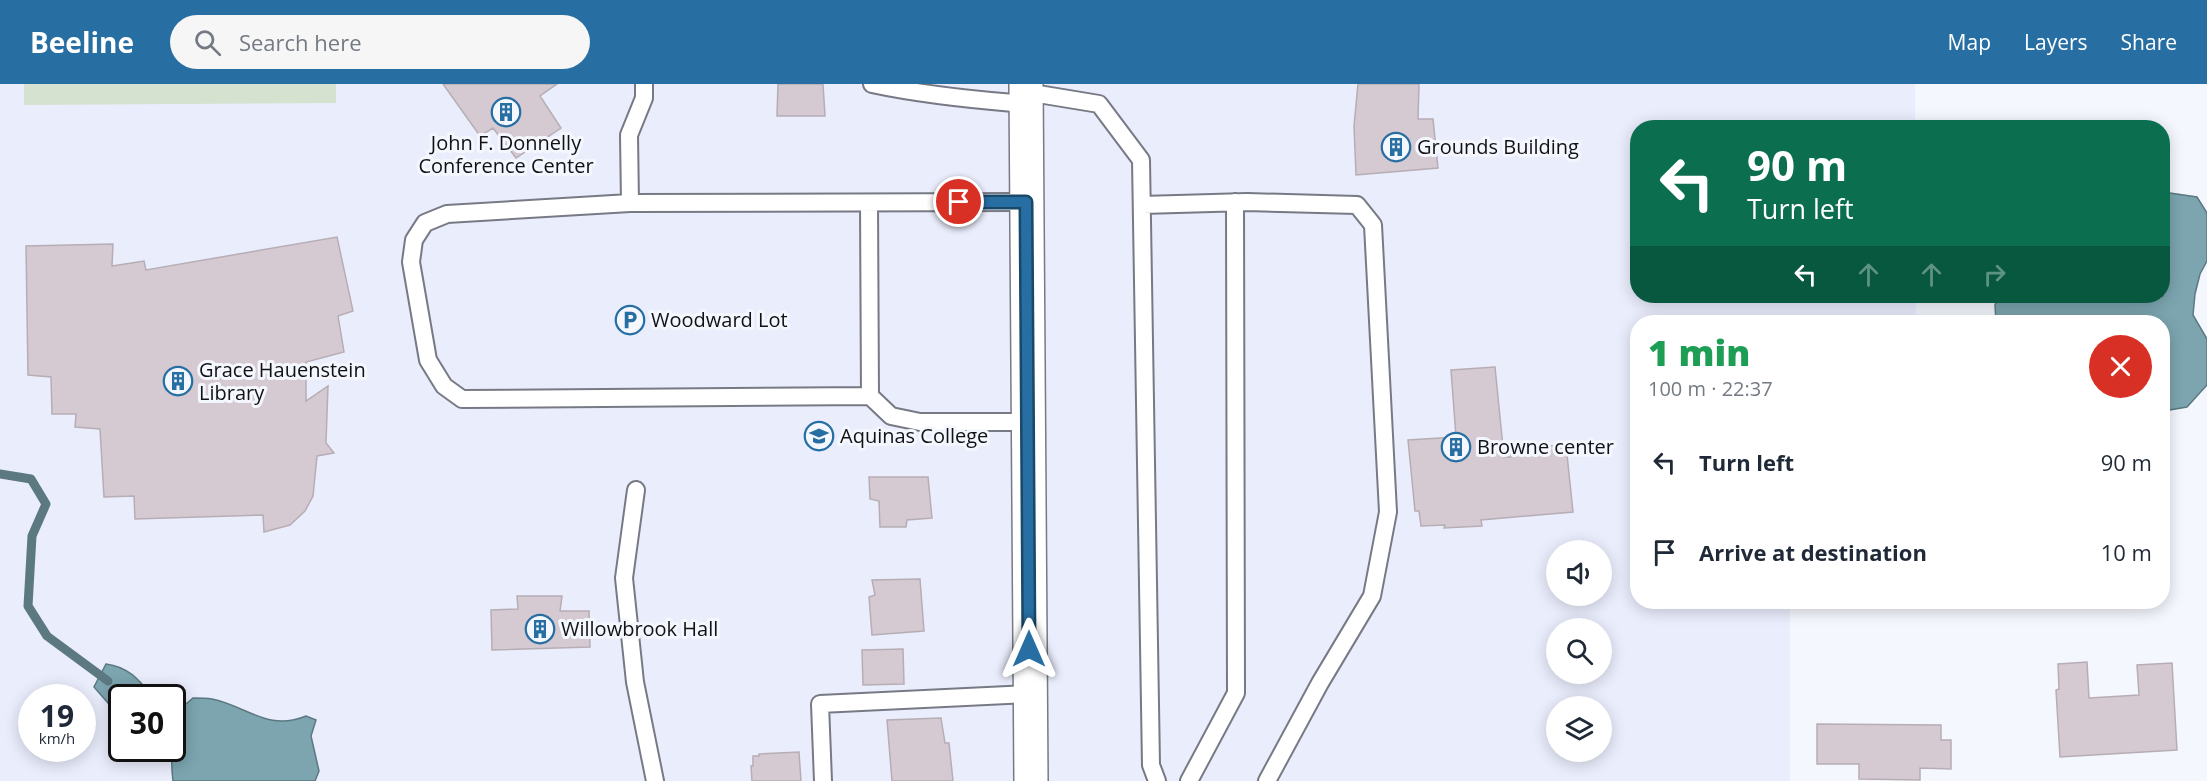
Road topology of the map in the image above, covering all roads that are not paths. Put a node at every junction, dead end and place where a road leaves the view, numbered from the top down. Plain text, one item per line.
1 (644, 84) edge
2 (872, 84) edge
3 (1026, 93) edge
4 (1026, 202) junction
5 (1235, 202) junction
6 (630, 203) junction
7 (869, 203) junction
8 (1142, 206) junction
9 (870, 396) junction
10 (1028, 422) junction
11 (636, 490) dead end
12 (1029, 694) junction
13 (655, 781) edge
14 (823, 781) edge
15 (1030, 781) edge
16 (1157, 781) edge
17 (1189, 781) edge
18 (1267, 781) edge

1 - 6 lane
2 - 3 lane
3 - 4 street
3 - 8 lane
4 - 7 lane
4 - 10 street
5 - 8 lane
5 - 17 lane
5 - 18 lane
6 - 7 lane
6 - 9 lane
7 - 9 lane
8 - 16 lane
9 - 10 lane
10 - 12 street
11 - 13 lane
12 - 14 lane
12 - 15 street

